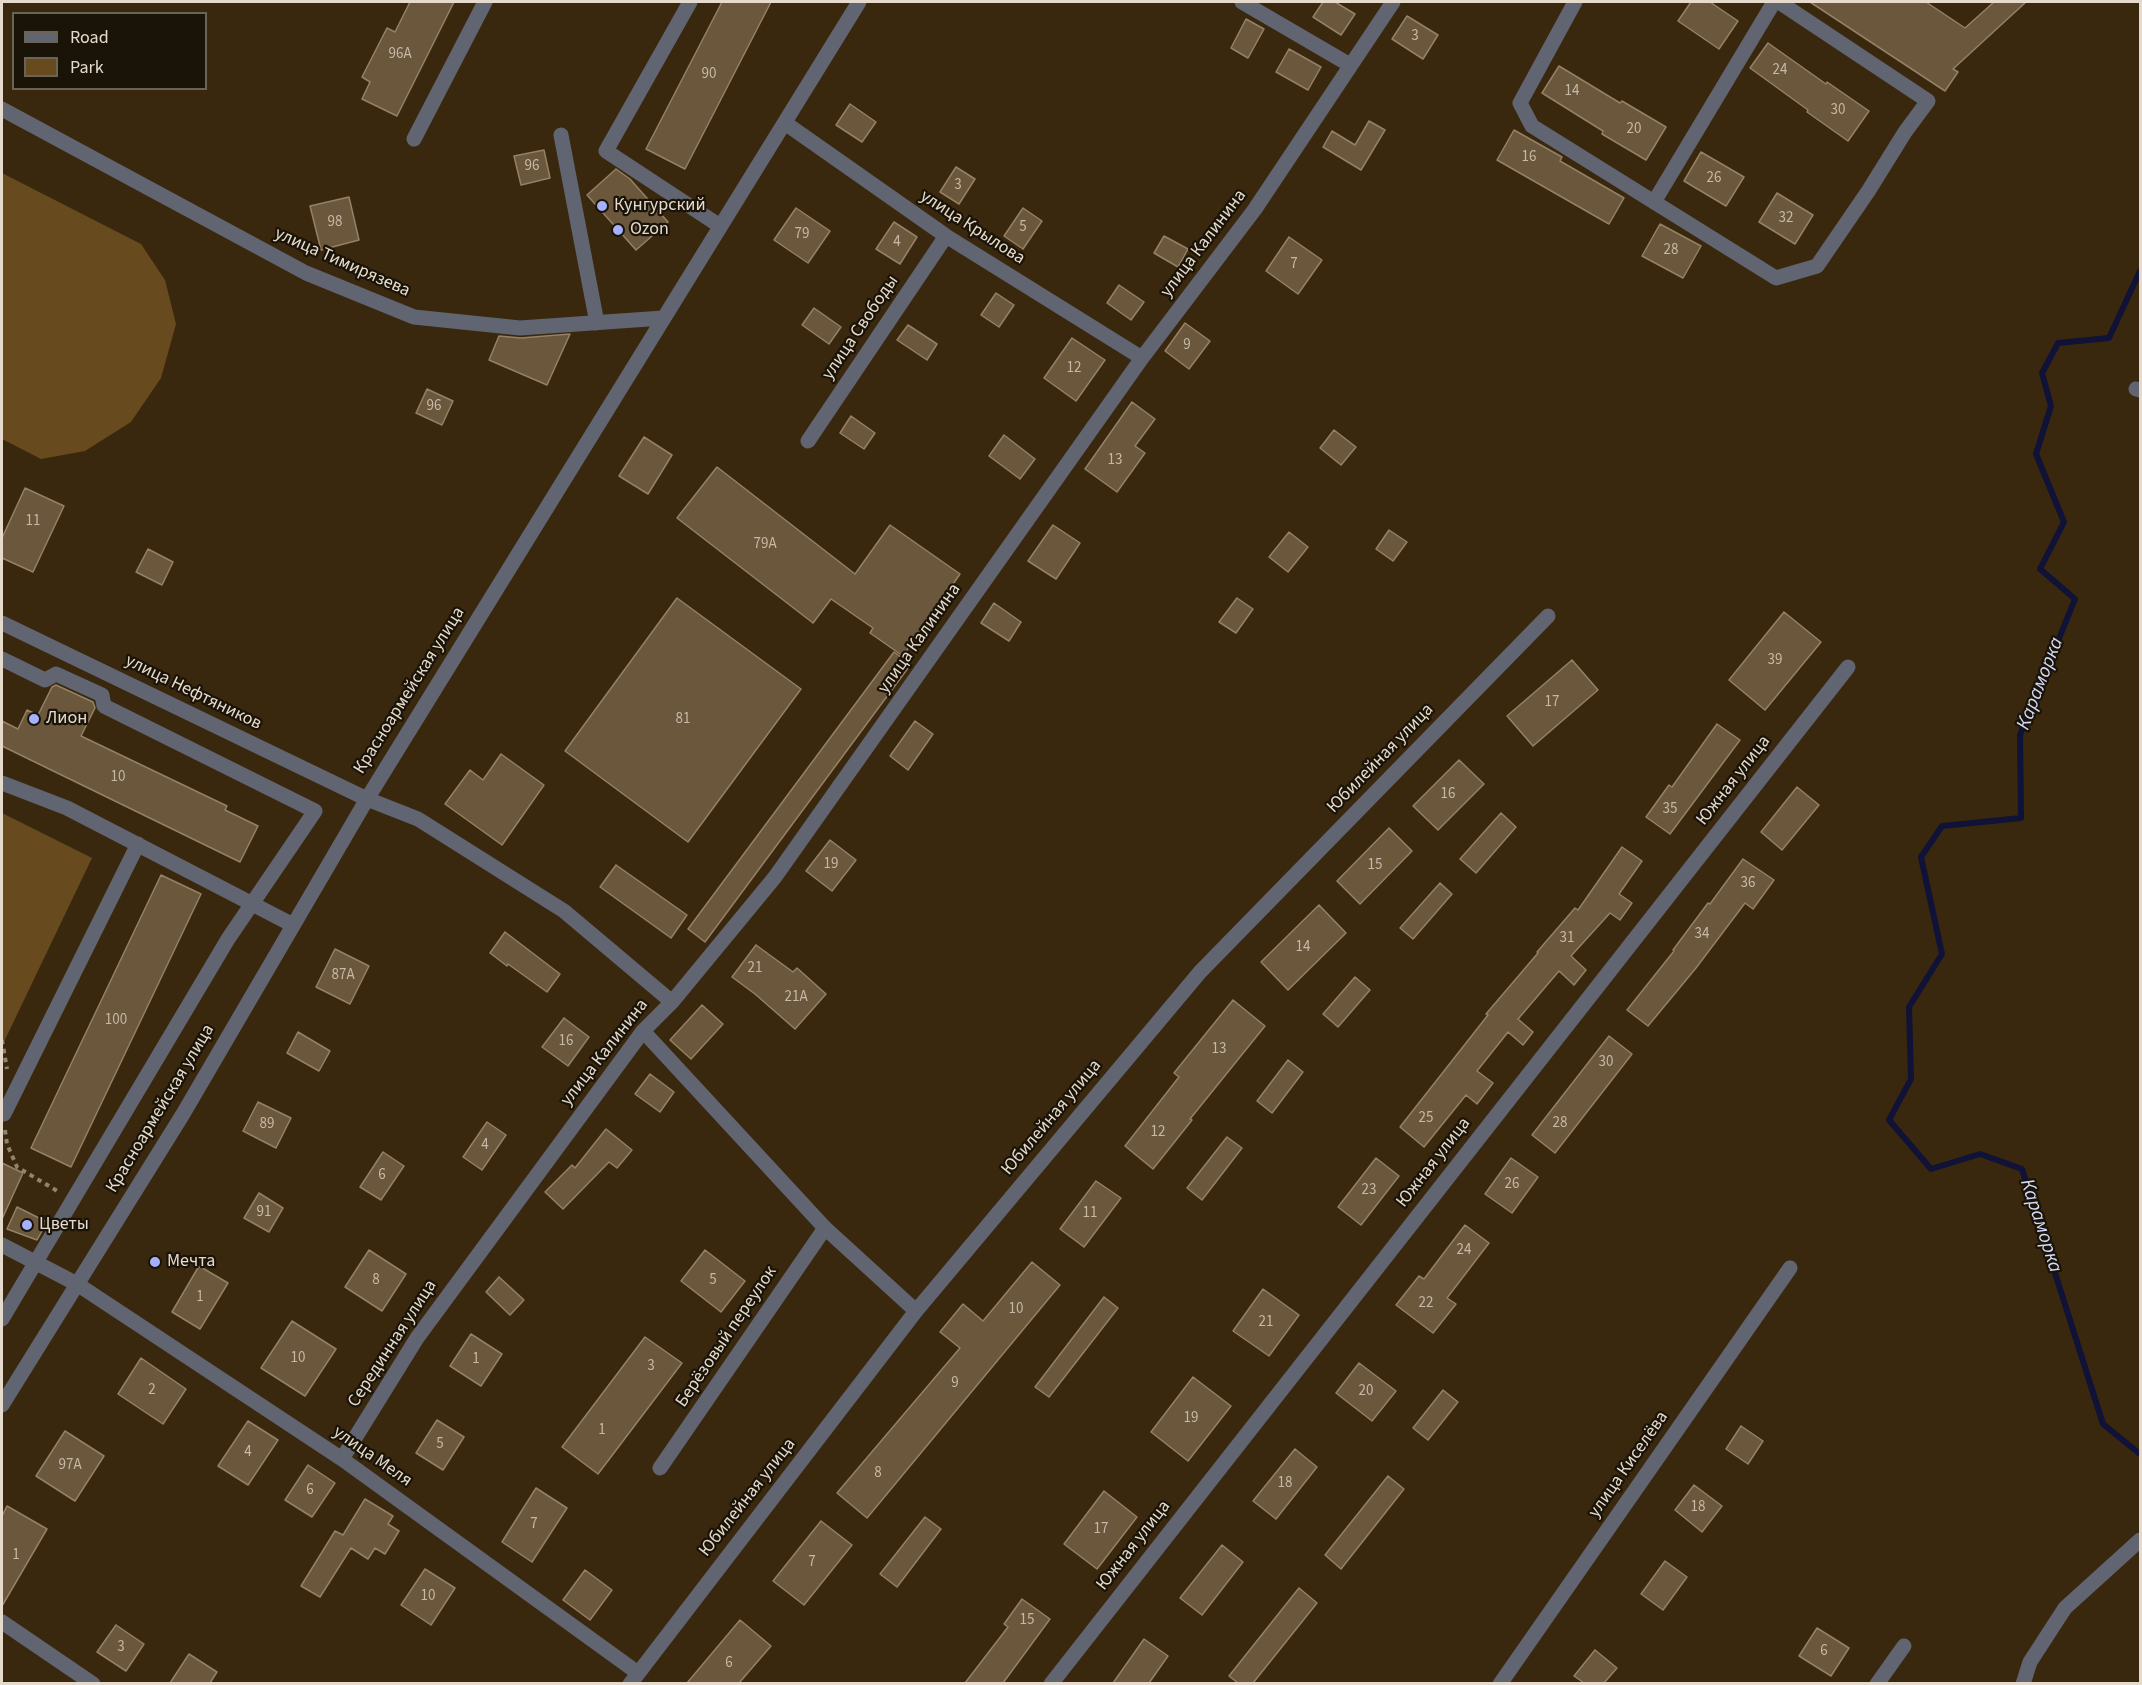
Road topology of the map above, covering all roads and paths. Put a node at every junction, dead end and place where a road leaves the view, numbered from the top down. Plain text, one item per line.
1 (485, 2) edge
2 (690, 2) edge
3 (859, 2) edge
4 (1242, 2) edge
5 (1393, 2) edge
6 (1575, 2) edge
7 (1777, 2) edge
8 (1350, 65) junction
9 (2, 109) edge
10 (785, 123) junction
11 (561, 135) dead end
12 (414, 139) dead end
13 (1654, 202) junction
14 (720, 226) junction
15 (946, 236) junction
16 (663, 318) junction
17 (597, 323) junction
18 (1142, 358) junction
19 (808, 441) dead end
20 (1548, 616) dead end
21 (2, 623) edge
22 (2, 659) edge
23 (1848, 667) dead end
24 (2, 783) edge
25 (367, 799) junction
26 (138, 844) junction
27 (252, 903) junction
28 (293, 925) junction
29 (672, 1002) junction
30 (644, 1031) junction
31 (3, 1114) edge
32 (73, 1201) junction
33 (825, 1228) junction
34 (2, 1245) edge
35 (36, 1263) junction
36 (1790, 1269) dead end
37 (457, 1282) joint
38 (77, 1284) junction
39 (916, 1311) junction
40 (2, 1319) edge
41 (2, 1406) edge
42 (342, 1458) junction
43 (660, 1468) dead end
44 (2140, 1540) edge
45 (2, 1622) edge
46 (1904, 1646) dead end
47 (634, 1678) edge
48 (93, 1683) edge
49 (1051, 1683) edge
50 (1500, 1683) edge
51 (1877, 1683) edge
52 (2023, 1683) edge

1 - 12 street
2 - 14 street
3 - 10 street, Красноармейская улица
4 - 8 street
5 - 8 street, улица Калинина
6 - 13 street
7 - 13 street
7 - 13 street
8 - 18 street, улица Калинина
9 - 17 street, улица Тимирязева
10 - 14 street, Красноармейская улица
10 - 15 street, улица Крылова
11 - 17 street
14 - 16 street, Красноармейская улица
15 - 18 street, улица Крылова
15 - 19 street, улица Свободы
16 - 17 street, улица Тимирязева
16 - 25 street, Красноармейская улица
18 - 29 street, улица Калинина
20 - 39 street, Юбилейная улица
21 - 25 street, улица Нефтяников
22 - 27 street
23 - 49 street, Южная улица
24 - 26 street
25 - 28 street, Красноармейская улица
25 - 29 street, улица Нефтяников
26 - 27 street
26 - 31 street
27 - 28 street
27 - 32 street
28 - 38 street, Красноармейская улица
29 - 30 street, улица Калинина
30 - 33 street
30 - 37 street, улица Калинина
31 - 32 path
32 - 35 street
33 - 39 street
33 - 43 street, Берёзовый переулок
34 - 35 street, улица Меля
35 - 38 street, улица Меля
35 - 40 street
36 - 50 street, улица Киселёва
37 - 42 street, Серединная улица
38 - 41 street, Красноармейская улица
38 - 42 street, улица Меля
39 - 47 street, Юбилейная улица
42 - 47 street, улица Меля
44 - 52 street
45 - 48 street
46 - 51 street

